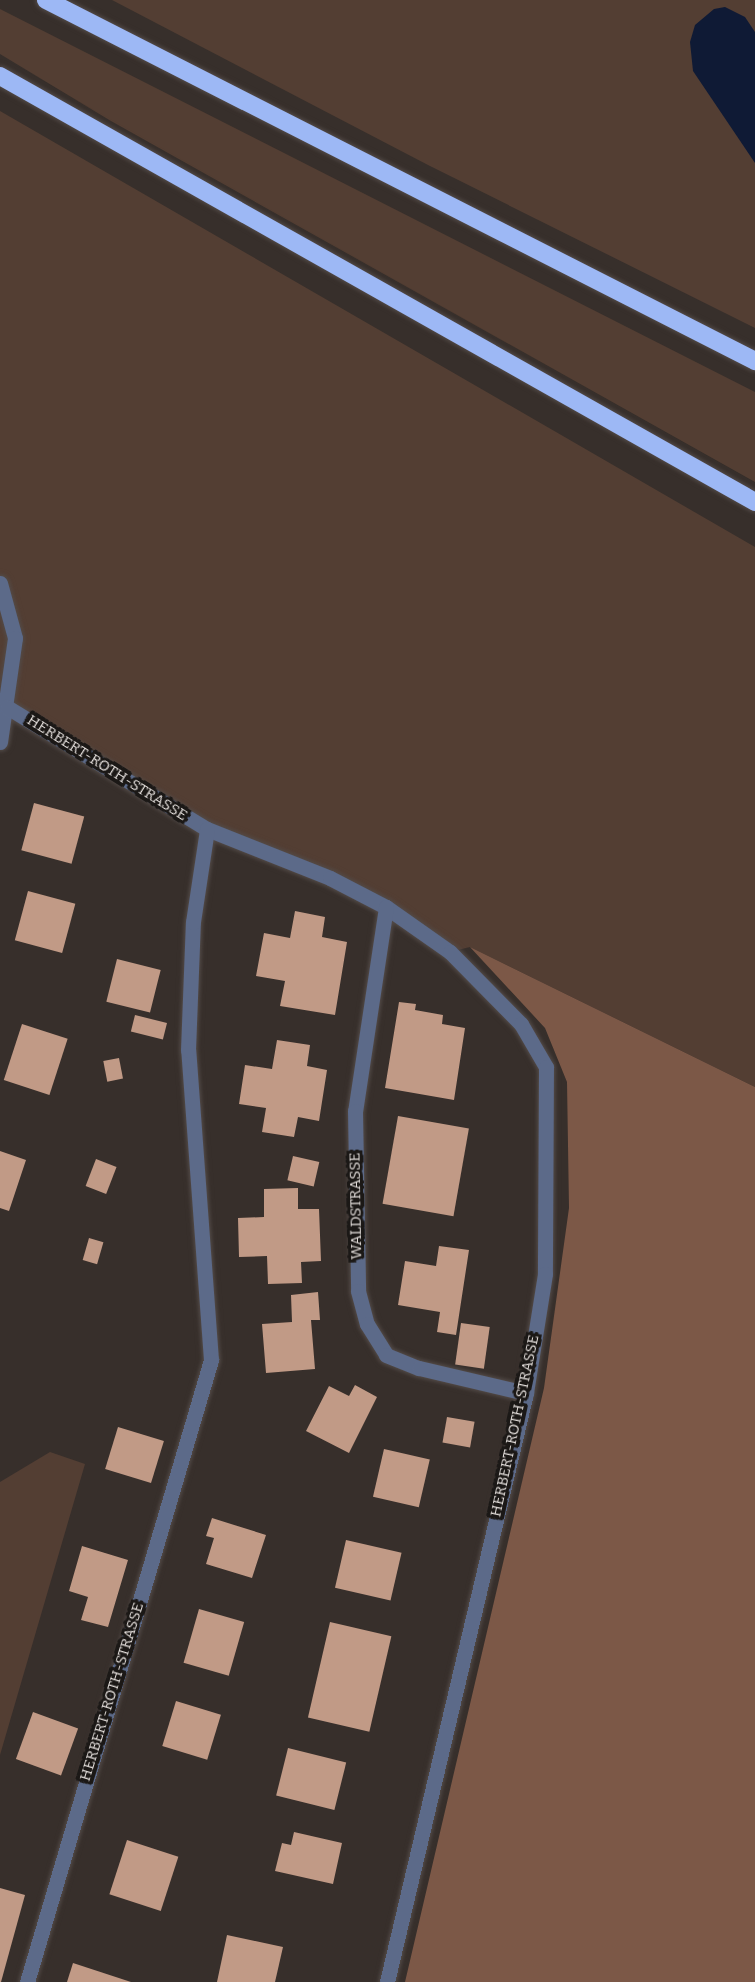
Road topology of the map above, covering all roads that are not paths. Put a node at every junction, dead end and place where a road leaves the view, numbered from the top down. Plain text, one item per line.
1 (46, 0) edge
2 (0, 76) edge
3 (755, 361) edge
4 (755, 502) edge
5 (0, 583) edge
6 (4, 707) edge
7 (0, 742) edge
8 (207, 829) junction
9 (386, 908) junction
10 (526, 1393) junction
11 (27, 1982) edge
12 (387, 1982) edge

1 - 3 highway
2 - 4 highway
5 - 6 street
6 - 7 street
6 - 8 street, HERBERT-ROTH-STRASSE
8 - 9 street, HERBERT-ROTH-STRASSE
8 - 11 street, HERBERT-ROTH-STRASSE
9 - 10 street, HERBERT-ROTH-STRASSE
9 - 10 street, WALDSTRASSE
10 - 12 street, HERBERT-ROTH-STRASSE

